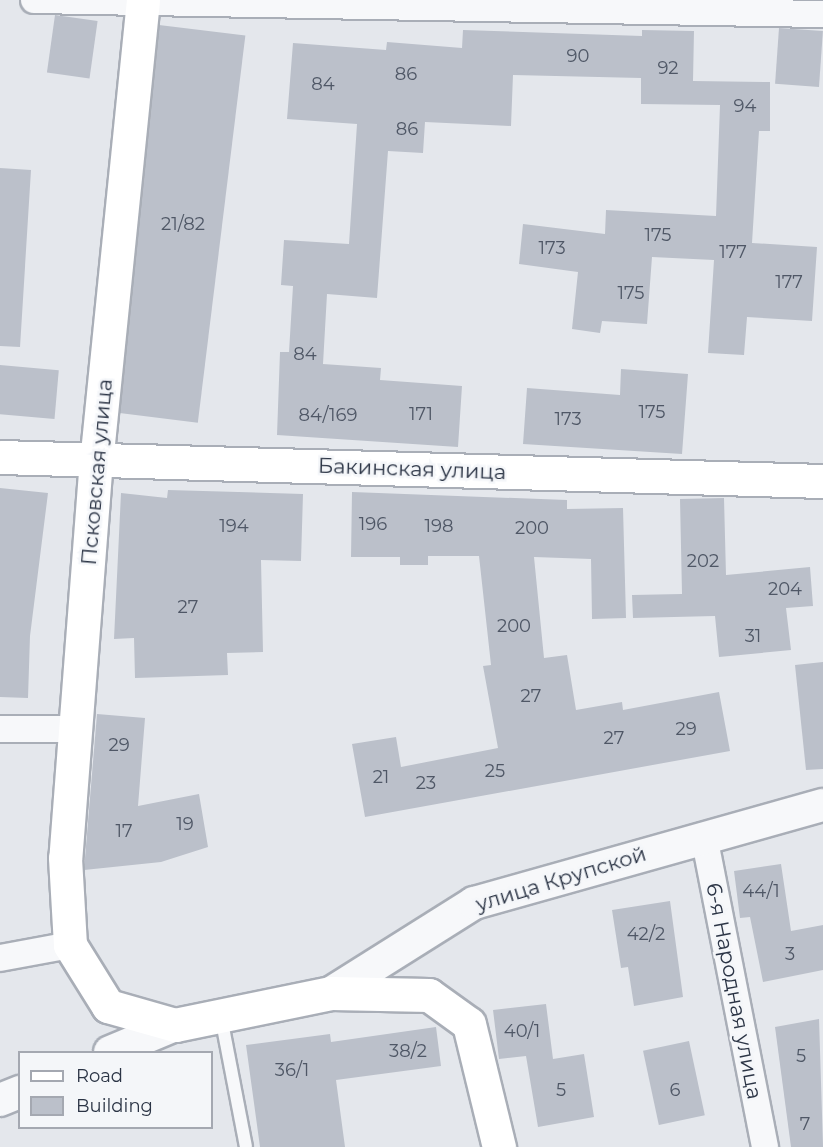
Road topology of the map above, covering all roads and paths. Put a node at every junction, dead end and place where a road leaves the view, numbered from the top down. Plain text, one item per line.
1 (34, 0) edge
2 (143, 2) edge
3 (823, 14) edge
4 (0, 457) edge
5 (96, 459) junction
6 (823, 481) edge
7 (0, 729) edge
8 (78, 729) junction
9 (823, 805) edge
10 (704, 836) junction
11 (70, 945) junction
12 (0, 958) edge
13 (331, 993) junction
14 (221, 1015) junction
15 (174, 1024) junction
16 (114, 1051) edge
17 (18, 1093) edge
18 (0, 1101) edge
19 (246, 1147) edge
20 (498, 1147) edge
21 (765, 1147) edge

1 - 2 street
2 - 3 street
2 - 5 main road, Псковская улица
4 - 5 main road, Бакинская улица
5 - 6 main road, Бакинская улица
5 - 8 main road, Псковская улица
7 - 8 street
8 - 11 main road, Псковская улица
9 - 10 street, улица Крупской
10 - 13 street, улица Крупской
10 - 21 street, 6-я Народная улица
11 - 12 street
11 - 15 main road
13 - 14 main road, улица Крупской
13 - 20 main road
14 - 15 main road, улица Крупской
14 - 19 lane
15 - 16 street, улица Крупской
17 - 18 street

